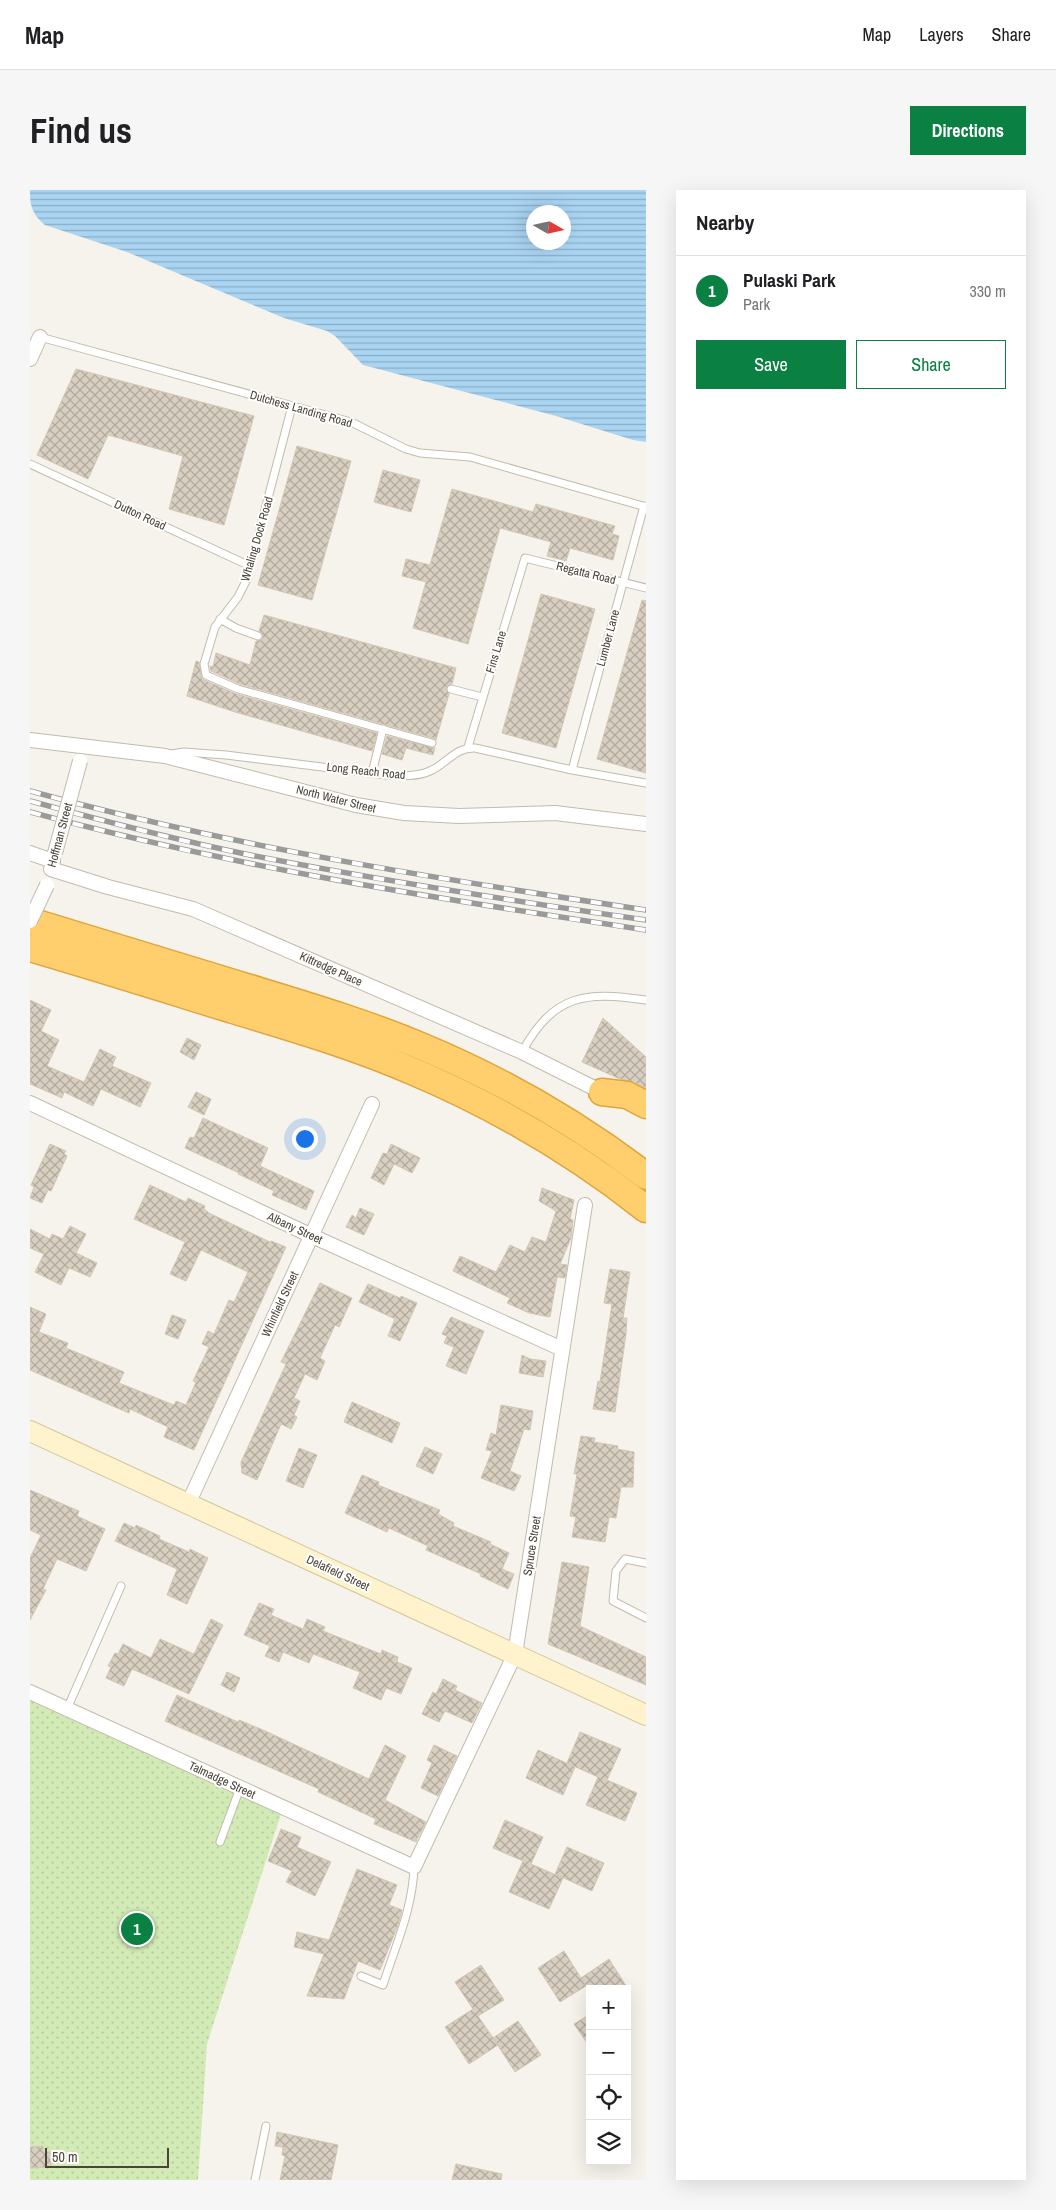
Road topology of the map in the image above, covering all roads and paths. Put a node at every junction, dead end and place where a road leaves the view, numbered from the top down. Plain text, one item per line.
1 (40, 337) joint
2 (30, 359) edge
3 (292, 406) junction
4 (30, 464) edge
5 (645, 507) edge
6 (525, 558) joint
7 (250, 566) junction
8 (623, 582) junction
9 (646, 588) edge
10 (220, 619) junction
11 (258, 636) dead end
12 (451, 689) dead end
13 (482, 697) junction
14 (383, 729) junction
15 (30, 740) edge
16 (432, 743) dead end
17 (84, 746) junction
18 (468, 748) junction
19 (165, 756) junction
20 (572, 770) junction
21 (372, 773) junction
22 (646, 783) edge
23 (646, 824) edge
24 (30, 853) edge
25 (53, 861) junction
26 (30, 921) edge
27 (30, 948) edge
28 (646, 1000) edge
29 (522, 1052) junction
30 (602, 1092) joint
31 (30, 1103) edge
32 (372, 1104) dead end
33 (646, 1105) edge
34 (646, 1176) edge
35 (585, 1205) dead end
36 (646, 1209) edge
37 (312, 1236) junction
38 (562, 1349) junction
39 (30, 1431) edge
40 (188, 1504) junction
41 (646, 1562) edge
42 (121, 1586) dead end
43 (646, 1618) edge
44 (516, 1654) junction
45 (30, 1692) edge
46 (67, 1708) junction
47 (646, 1715) edge
48 (240, 1788) junction
49 (220, 1842) dead end
50 (414, 1868) junction
51 (361, 1976) dead end
52 (266, 2126) dead end
53 (255, 2180) edge

1 - 2 street
1 - 3 lane, Dutchess Landing Road
3 - 5 lane, Dutchess Landing Road
3 - 7 lane, Whaling Dock Road
4 - 7 lane, Dutton Road
5 - 8 lane, Lumber Lane
6 - 8 lane, Regatta Road
6 - 13 lane, Fins Lane
7 - 10 lane, Whaling Dock Road
8 - 9 lane, Regatta Road
8 - 20 lane, Lumber Lane
10 - 11 lane
10 - 14 lane, Whaling Dock Road
12 - 13 lane
13 - 18 lane, Fins Lane
14 - 16 lane
14 - 21 lane
15 - 17 street, North Water Street
17 - 19 street, North Water Street
17 - 25 street, Hoffman Street, bridge
18 - 20 lane
18 - 21 lane, Long Reach Road
19 - 21 lane, Long Reach Road
19 - 23 street, North Water Street
20 - 22 lane
24 - 25 street, Kittredge Place
25 - 26 street, Hoffman Street, bridge
25 - 29 street, Kittredge Place
26 - 34 highway
27 - 36 highway
28 - 29 lane
29 - 30 street, Kittredge Place
30 - 33 highway
31 - 37 street, Albany Street
32 - 37 street, Whinfield Street
35 - 38 street, Spruce Street
37 - 38 street, Albany Street
37 - 40 street, Whinfield Street
38 - 44 street, Spruce Street
39 - 40 street, Delafield Street
40 - 44 street, Delafield Street
41 - 43 lane
42 - 46 lane
44 - 47 street, Delafield Street
44 - 50 street, Spruce Street
45 - 46 street, Talmadge Street
46 - 48 street, Talmadge Street
48 - 49 lane
48 - 50 street, Talmadge Street
50 - 51 lane
52 - 53 lane

